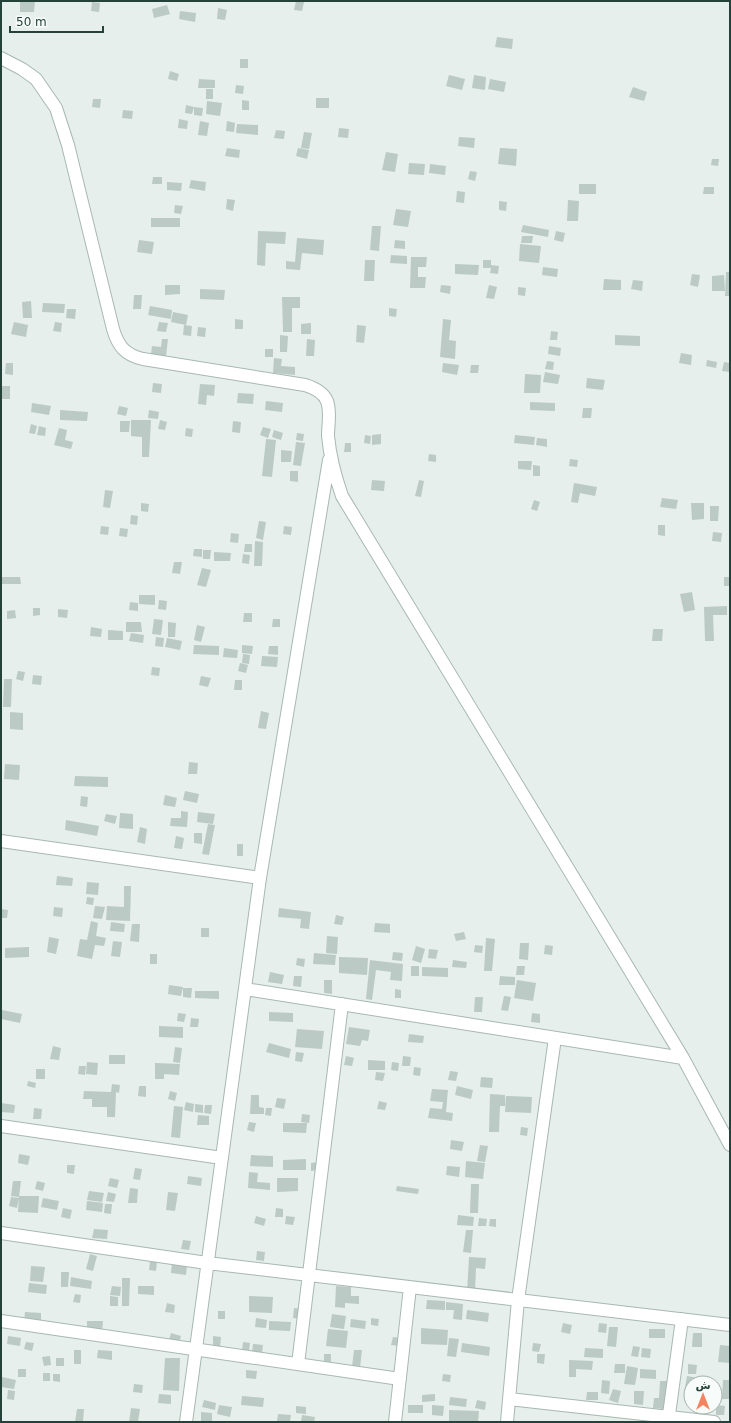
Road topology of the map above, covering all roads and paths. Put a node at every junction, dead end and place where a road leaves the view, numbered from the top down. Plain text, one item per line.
1 (1, 58) edge
2 (330, 453) junction
3 (1, 841) edge
4 (260, 878) junction
5 (245, 989) junction
6 (342, 1004) junction
7 (555, 1038) junction
8 (683, 1058) junction
9 (1, 1126) edge
10 (730, 1146) edge
11 (222, 1158) junction
12 (1, 1233) edge
13 (207, 1264) junction
14 (309, 1275) junction
15 (410, 1287) junction
16 (518, 1300) junction
17 (682, 1319) junction
18 (1, 1321) edge
19 (730, 1325) edge
20 (196, 1350) junction
21 (298, 1364) junction
22 (400, 1379) junction
23 (509, 1399) junction
24 (668, 1419) edge
25 (186, 1422) edge
26 (395, 1422) edge
27 (507, 1422) edge
28 (714, 1422) edge

1 - 2 street
2 - 4 street
2 - 8 street
3 - 4 street
4 - 5 street
5 - 6 street
5 - 11 street
6 - 7 street
6 - 14 street
7 - 8 street
7 - 16 street
8 - 10 street
9 - 11 street
11 - 13 street
12 - 13 street
13 - 14 street
13 - 20 street
14 - 15 street
14 - 21 street
15 - 16 street
15 - 22 street
16 - 17 street
16 - 23 street
17 - 19 street
17 - 24 street
18 - 20 street
20 - 21 street
20 - 25 street
21 - 22 street
22 - 26 street
23 - 24 street
23 - 27 street
24 - 28 street

